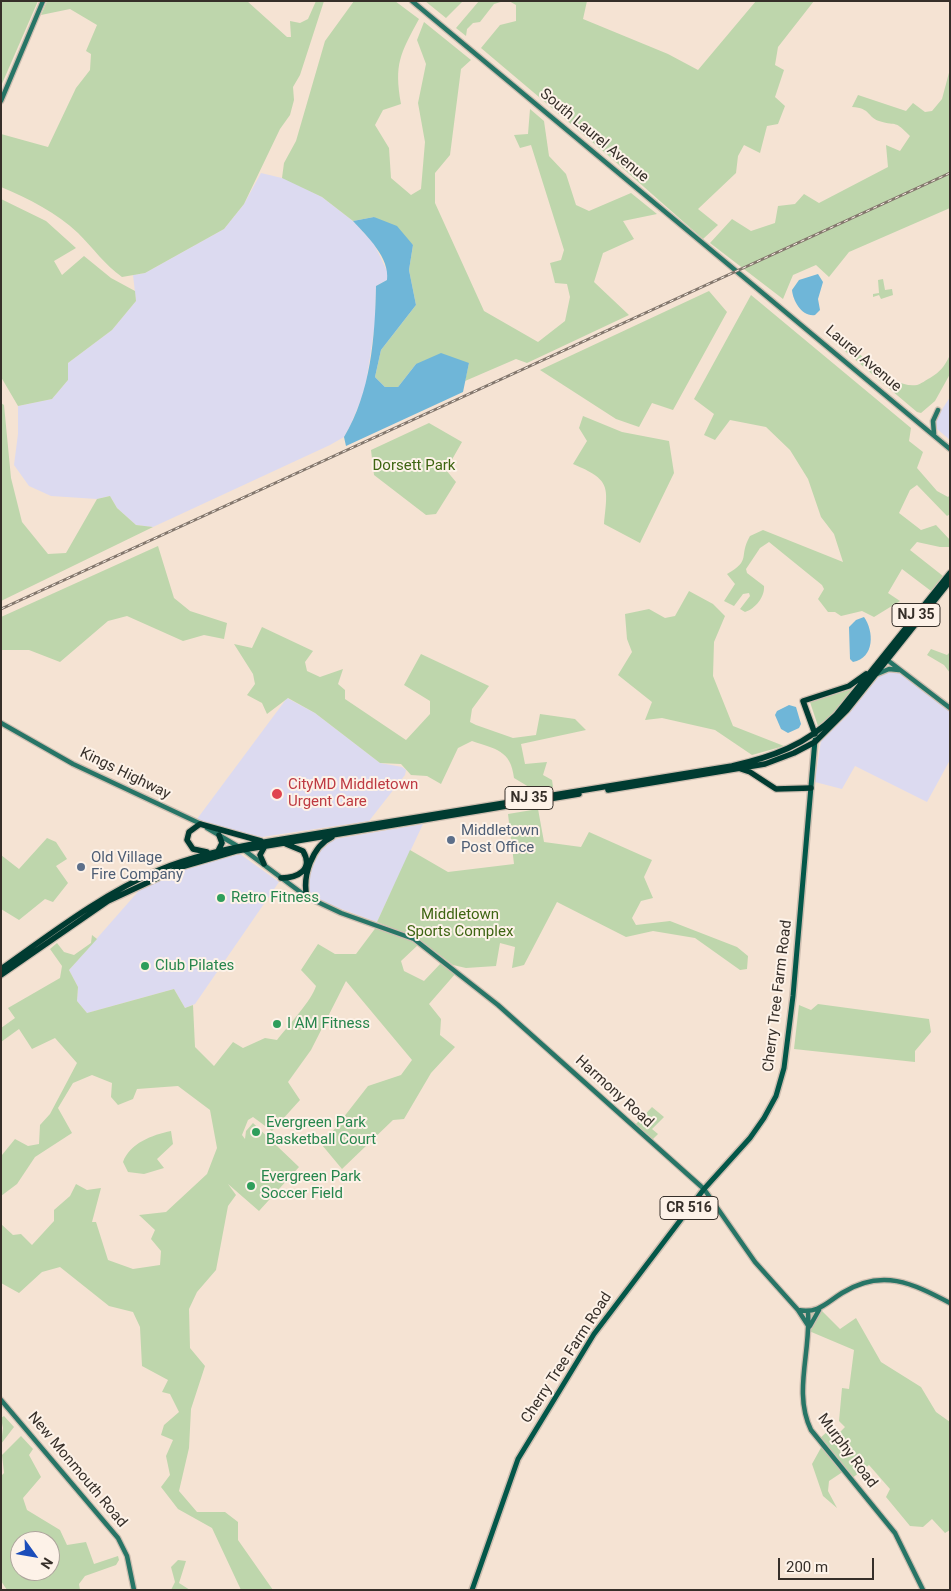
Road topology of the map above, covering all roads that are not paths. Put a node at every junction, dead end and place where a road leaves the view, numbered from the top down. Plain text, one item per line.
1 (43, 1) edge
2 (412, 1) edge
3 (1, 101) edge
4 (760, 290) joint
5 (938, 410) dead end
6 (935, 436) junction
7 (950, 449) edge
8 (950, 573) edge
9 (950, 581) edge
10 (885, 659) junction
11 (875, 667) junction
12 (901, 671) junction
13 (877, 674) junction
14 (950, 708) edge
15 (1, 722) edge
16 (814, 734) junction
17 (815, 742) junction
18 (739, 769) junction
19 (811, 788) junction
20 (200, 824) junction
21 (340, 834) junction
22 (220, 835) junction
23 (281, 843) junction
24 (265, 844) junction
25 (241, 848) junction
26 (218, 851) junction
27 (211, 853) junction
28 (264, 864) junction
29 (282, 878) junction
30 (307, 897) junction
31 (1, 969) edge
32 (1, 975) edge
33 (704, 1189) junction
34 (695, 1200) junction
35 (711, 1201) junction
36 (950, 1303) edge
37 (798, 1310) junction
38 (819, 1310) junction
39 (808, 1312) junction
40 (809, 1327) junction
41 (1, 1400) edge
42 (134, 1590) edge
43 (472, 1590) edge
44 (923, 1590) edge

1 - 3 street
2 - 4 street, South Laurel Avenue
4 - 6 street, Laurel Avenue
5 - 6 street
6 - 7 street, Laurel Avenue
8 - 10 highway, NJ 35
9 - 10 highway, NJ 35
10 - 11 highway, NJ 35
10 - 12 street
10 - 13 highway, NJ 35
11 - 16 highway, NJ 35
11 - 16 highway, CR 516
12 - 13 street
12 - 14 street
13 - 17 highway, NJ 35
15 - 20 street, Kings Highway
16 - 17 main road, Cherry Tree Farm Road / CR 516
16 - 24 highway, NJ 35
17 - 18 highway, NJ 35
17 - 19 main road, Cherry Tree Farm Road / CR 516
18 - 19 highway
18 - 21 highway, NJ 35
19 - 33 main road, Cherry Tree Farm Road / CR 516
20 - 22 street, Kings Highway
20 - 24 highway
20 - 27 highway
21 - 23 highway, NJ 35
21 - 30 highway
22 - 25 street, Kings Highway
22 - 26 highway
23 - 24 highway, NJ 35
23 - 29 highway
24 - 25 highway, NJ 35
24 - 28 highway
25 - 26 highway, NJ 35
25 - 28 street, Harmony Road
25 - 32 highway, NJ 35
26 - 27 highway, NJ 35
27 - 31 highway, NJ 35
28 - 29 street, Harmony Road
29 - 30 street, Harmony Road
30 - 33 street, Harmony Road
33 - 34 main road, Cherry Tree Farm Road / CR 516
33 - 35 street, Harmony Road
34 - 35 street
34 - 43 main road, Cherry Tree Farm Road / CR 516
35 - 37 street, Harmony Road
36 - 38 street
37 - 39 street
37 - 40 street, Harmony Road
38 - 39 street
38 - 40 street
39 - 40 street, Murphy Road
40 - 44 street, Murphy Road
41 - 42 street, New Monmouth Road

